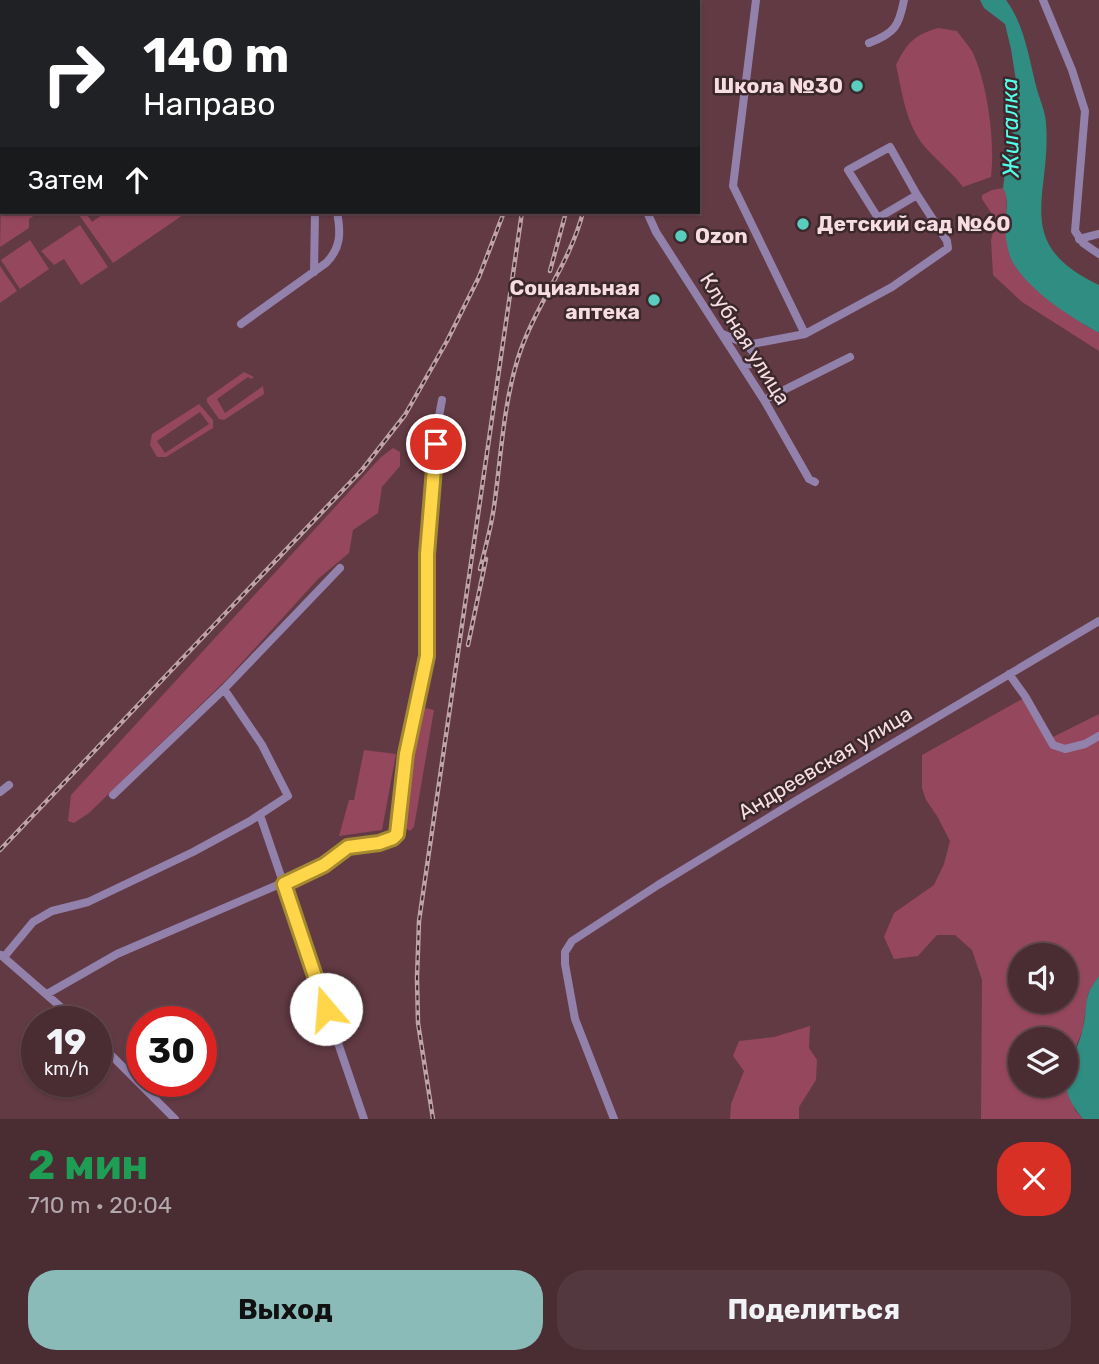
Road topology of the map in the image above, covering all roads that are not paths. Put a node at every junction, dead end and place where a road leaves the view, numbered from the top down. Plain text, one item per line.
1 (756, 0) edge
2 (904, 0) edge
3 (1043, 0) edge
4 (869, 43) dead end
5 (917, 195) junction
6 (315, 214) edge
7 (337, 214) edge
8 (648, 214) edge
9 (1099, 234) edge
10 (1079, 239) junction
11 (1099, 254) edge
12 (314, 272) junction
13 (241, 324) dead end
14 (721, 333) junction
15 (805, 334) junction
16 (747, 345) junction
17 (850, 357) dead end
18 (741, 365) junction
19 (442, 400) dead end
20 (764, 400) junction
21 (815, 482) dead end
22 (340, 568) dead end
23 (1099, 621) edge
24 (1009, 674) junction
25 (224, 689) junction
26 (1099, 736) edge
27 (9, 785) dead end
28 (0, 792) edge
29 (113, 794) dead end
30 (260, 815) junction
31 (284, 884) junction
32 (2, 956) edge
33 (47, 994) junction
34 (60, 1006) edge
35 (112, 1056) edge
36 (175, 1119) edge
37 (364, 1119) edge
38 (614, 1119) edge

1 - 15 street
2 - 4 street
3 - 10 street
5 - 5 street
5 - 15 street
6 - 12 street
7 - 12 street
8 - 14 street, Клубная улица
9 - 10 street
10 - 11 street
12 - 13 street
14 - 16 street
14 - 18 street, Клубная улица
15 - 16 street
16 - 18 street
17 - 20 street
18 - 20 street, Клубная улица
19 - 31 street
20 - 21 street, Клубная улица
22 - 25 street
23 - 24 street, Андреевская улица
24 - 26 street
24 - 38 street, Андреевская улица
25 - 29 street
25 - 30 street
27 - 28 street
30 - 31 street
30 - 32 street
31 - 33 street
31 - 37 street
32 - 33 street
33 - 34 street
35 - 36 street

